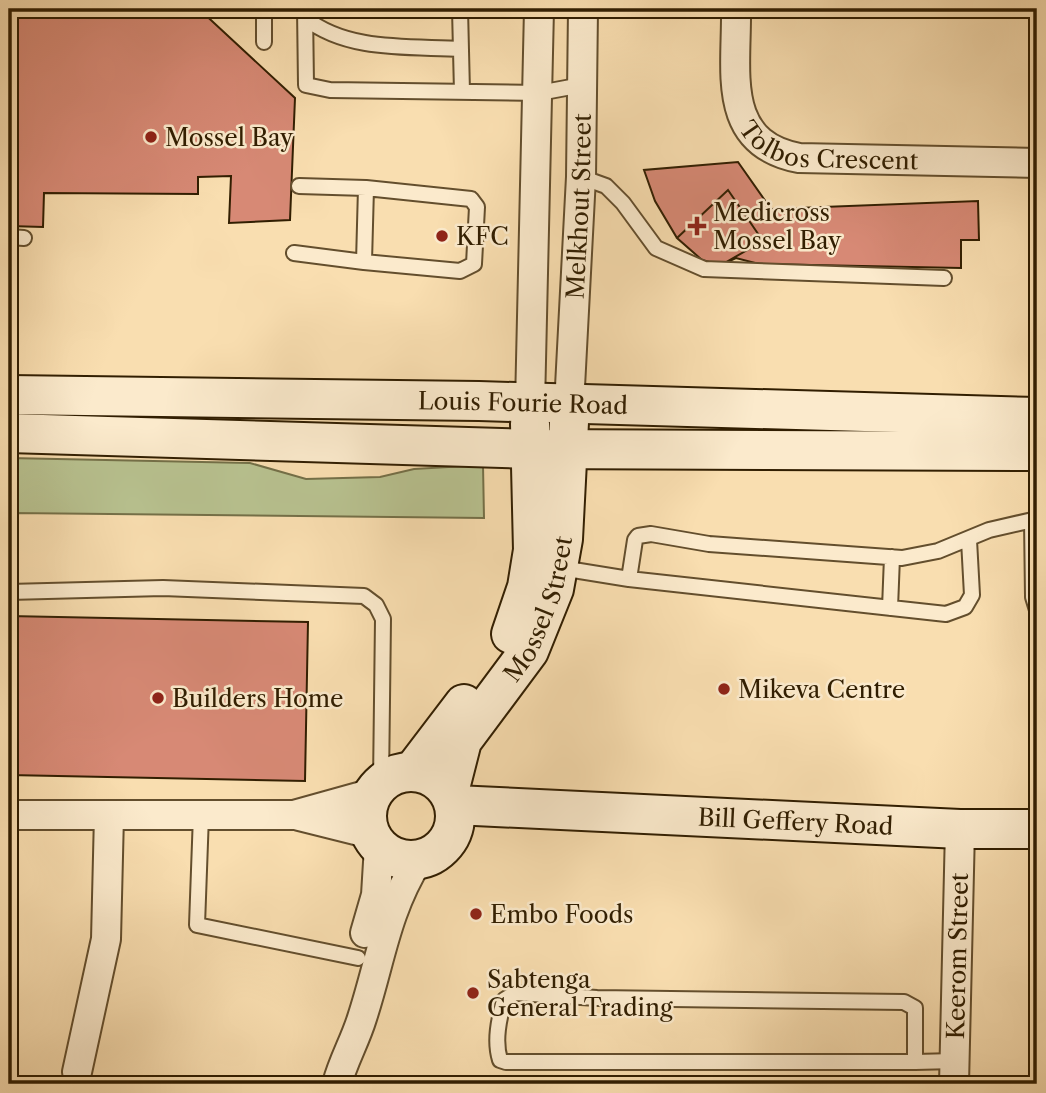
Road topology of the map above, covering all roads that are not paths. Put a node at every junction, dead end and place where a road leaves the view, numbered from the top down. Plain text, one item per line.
1 (264, 9) edge
2 (460, 9) edge
3 (538, 9) edge
4 (583, 9) edge
5 (736, 9) edge
6 (305, 13) edge
7 (264, 42) dead end
8 (461, 49) junction
9 (582, 85) junction
10 (462, 92) junction
11 (539, 93) junction
12 (1037, 163) edge
13 (581, 177) junction
14 (299, 186) dead end
15 (366, 188) junction
16 (294, 253) dead end
17 (364, 262) junction
18 (944, 278) dead end
19 (9, 395) edge
20 (530, 405) junction
21 (569, 406) junction
22 (1037, 417) edge
23 (9, 433) edge
24 (531, 449) junction
25 (568, 449) junction
26 (1037, 451) edge
27 (1035, 519) edge
28 (969, 540) junction
29 (892, 557) junction
30 (559, 568) junction
31 (629, 579) junction
32 (9, 592) edge
33 (890, 608) junction
34 (1037, 610) edge
35 (389, 782) junction
36 (452, 810) junction
37 (9, 815) edge
38 (109, 815) junction
39 (201, 815) junction
40 (294, 815) junction
41 (960, 829) junction
42 (1037, 830) edge
43 (375, 840) junction
44 (418, 860) junction
45 (358, 958) junction
46 (344, 1056) junction
47 (915, 1062) junction
48 (77, 1072) dead end
49 (954, 1073) edge
50 (337, 1084) edge

1 - 7 lane
2 - 8 lane
3 - 11 street, Melkhout Street
4 - 9 street, Melkhout Street
5 - 12 street, Tolbos Crescent
6 - 8 lane
6 - 10 lane
8 - 10 lane
9 - 11 lane
9 - 13 street, Melkhout Street
10 - 11 lane
11 - 20 street, Melkhout Street
13 - 18 lane
13 - 21 street, Melkhout Street
14 - 15 lane
15 - 17 lane
15 - 17 lane
16 - 17 lane
19 - 20 main road, Louis Fourie Road
20 - 21 main road, Louis Fourie Road
20 - 24 main road, Mossel Street
21 - 22 main road, Louis Fourie Road
21 - 25 main road, Mossel Street
23 - 24 main road, Louis Fourie Road
24 - 25 main road, Louis Fourie Road
24 - 35 main road, Mossel Street
25 - 26 main road, Louis Fourie Road
25 - 30 main road, Mossel Street
27 - 28 lane
27 - 34 lane
28 - 29 lane
28 - 33 lane
29 - 31 lane
29 - 33 lane
30 - 31 lane
30 - 36 main road, Mossel Street
31 - 33 lane
32 - 35 lane
35 - 36 main road
35 - 40 street
35 - 43 main road
36 - 41 main road, Bill Geffery Road
36 - 44 main road
37 - 38 street
38 - 39 street
38 - 48 street
39 - 40 street
39 - 45 lane
40 - 43 street
41 - 42 main road, Bill Geffery Road
41 - 49 street, Keerom Street
43 - 44 main road
43 - 45 street
44 - 46 street
45 - 46 street
46 - 50 street
47 - 47 lane
47 - 49 lane

